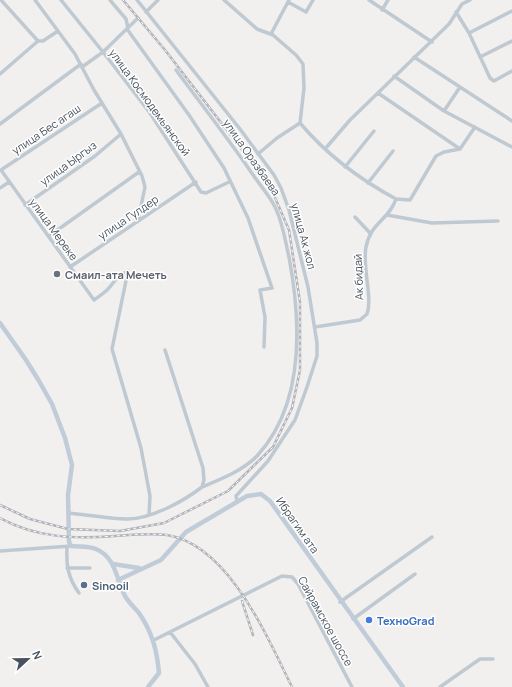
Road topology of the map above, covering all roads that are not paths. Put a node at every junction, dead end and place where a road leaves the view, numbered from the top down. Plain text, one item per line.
1 (1, 0) edge
2 (35, 0) edge
3 (61, 0) edge
4 (110, 0) edge
5 (137, 0) edge
6 (158, 0) edge
7 (224, 0) edge
8 (313, 0) edge
9 (369, 0) edge
10 (388, 0) edge
11 (470, 0) edge
12 (289, 1) edge
13 (382, 10) junction
14 (512, 11) edge
15 (146, 12) junction
16 (456, 12) junction
17 (138, 18) dead end
18 (127, 29) junction
19 (58, 31) junction
20 (271, 34) junction
21 (469, 34) junction
22 (38, 41) junction
23 (512, 41) edge
24 (432, 42) junction
25 (104, 52) junction
26 (414, 57) junction
27 (480, 57) junction
28 (81, 65) junction
29 (176, 70) dead end
30 (512, 71) edge
31 (0, 74) edge
32 (394, 76) junction
33 (460, 87) junction
34 (378, 93) junction
35 (102, 103) junction
36 (444, 110) junction
37 (512, 121) edge
38 (300, 122) junction
39 (0, 124) edge
40 (475, 127) junction
41 (374, 131) dead end
42 (121, 134) junction
43 (512, 148) edge
44 (324, 149) junction
45 (460, 149) junction
46 (393, 151) dead end
47 (258, 154) junction
48 (345, 167) junction
49 (1, 170) joint
50 (139, 172) junction
51 (9, 182) junction
52 (196, 182) junction
53 (229, 182) junction
54 (370, 184) junction
55 (0, 188) edge
56 (396, 199) junction
57 (25, 205) junction
58 (387, 215) junction
59 (355, 217) dead end
60 (138, 220) junction
61 (498, 221) dead end
62 (370, 233) junction
63 (49, 236) junction
64 (70, 266) junction
65 (0, 322) edge
66 (315, 327) junction
67 (264, 347) dead end
68 (165, 350) dead end
69 (202, 487) junction
70 (237, 501) junction
71 (69, 513) junction
72 (149, 515) junction
73 (432, 537) dead end
74 (69, 547) junction
75 (0, 551) edge
76 (113, 564) junction
77 (67, 568) junction
78 (90, 568) dead end
79 (141, 568) junction
80 (415, 574) dead end
81 (118, 580) junction
82 (79, 592) dead end
83 (340, 602) junction
84 (353, 619) junction
85 (170, 632) junction
86 (154, 640) junction
87 (493, 659) dead end
88 (148, 686) edge
89 (208, 687) edge
90 (352, 687) edge
91 (403, 687) edge
92 (440, 687) edge

1 - 22 street
2 - 19 street
3 - 25 street, улица Космодемьянской
4 - 18 street
5 - 15 street, улица Ак жол
6 - 15 street
7 - 20 street
8 - 12 street
9 - 13 street
10 - 13 street
11 - 16 street
12 - 20 street
13 - 24 street
14 - 21 street
15 - 47 street, улица Ак жол
16 - 21 street
16 - 24 street
17 - 18 street
18 - 25 street
18 - 53 street
19 - 22 street
19 - 28 street
20 - 38 street
21 - 27 street
22 - 31 street
23 - 27 street
24 - 26 street
25 - 28 street
25 - 52 street, улица Космодемьянской
26 - 32 street
26 - 33 street
27 - 30 street
28 - 35 street
28 - 39 street
29 - 69 street, улица Оразбаева
32 - 34 street
32 - 36 street
33 - 36 street
33 - 37 street
34 - 44 street
34 - 45 street
35 - 42 street
35 - 49 street, улица Бес агаш
36 - 40 street
38 - 44 street
38 - 47 street
40 - 43 street
40 - 45 street
41 - 48 street
42 - 50 street
42 - 57 street, улица Ыргыз
44 - 48 street
45 - 56 street
46 - 54 street
47 - 66 street, улица Ак жол
48 - 54 street
49 - 51 street, улица Мереке
50 - 60 street
50 - 63 street
51 - 55 street
51 - 57 street, улица Мереке
52 - 53 street, улица Космодемьянской
52 - 60 street, улица Гулдер
53 - 67 street
54 - 56 street
56 - 58 street
57 - 63 street, улица Мереке
58 - 61 street
58 - 62 street
59 - 62 street
60 - 64 street, улица Гулдер
62 - 66 street, Ак бидай
63 - 64 street, улица Мереке
64 - 72 street, улица Мереке
65 - 71 street
66 - 70 street, улица Ак жол
68 - 69 street
69 - 72 street, улица Оразбаева
70 - 79 street, Ибрагим ата
70 - 83 street, Ибрагим ата
71 - 72 street, улица Оразбаева
71 - 74 street
73 - 83 street
74 - 75 street
74 - 76 street
74 - 77 street
76 - 79 street
76 - 81 street
77 - 78 street
77 - 82 street
79 - 81 street, Ибрагим ата
80 - 84 street
81 - 86 street
83 - 84 street, Ибрагим ата
84 - 91 street, Ибрагим ата
85 - 86 street, Сайрамское шоссе
85 - 89 street
85 - 90 street, Сайрамское шоссе
86 - 88 street
87 - 92 street

